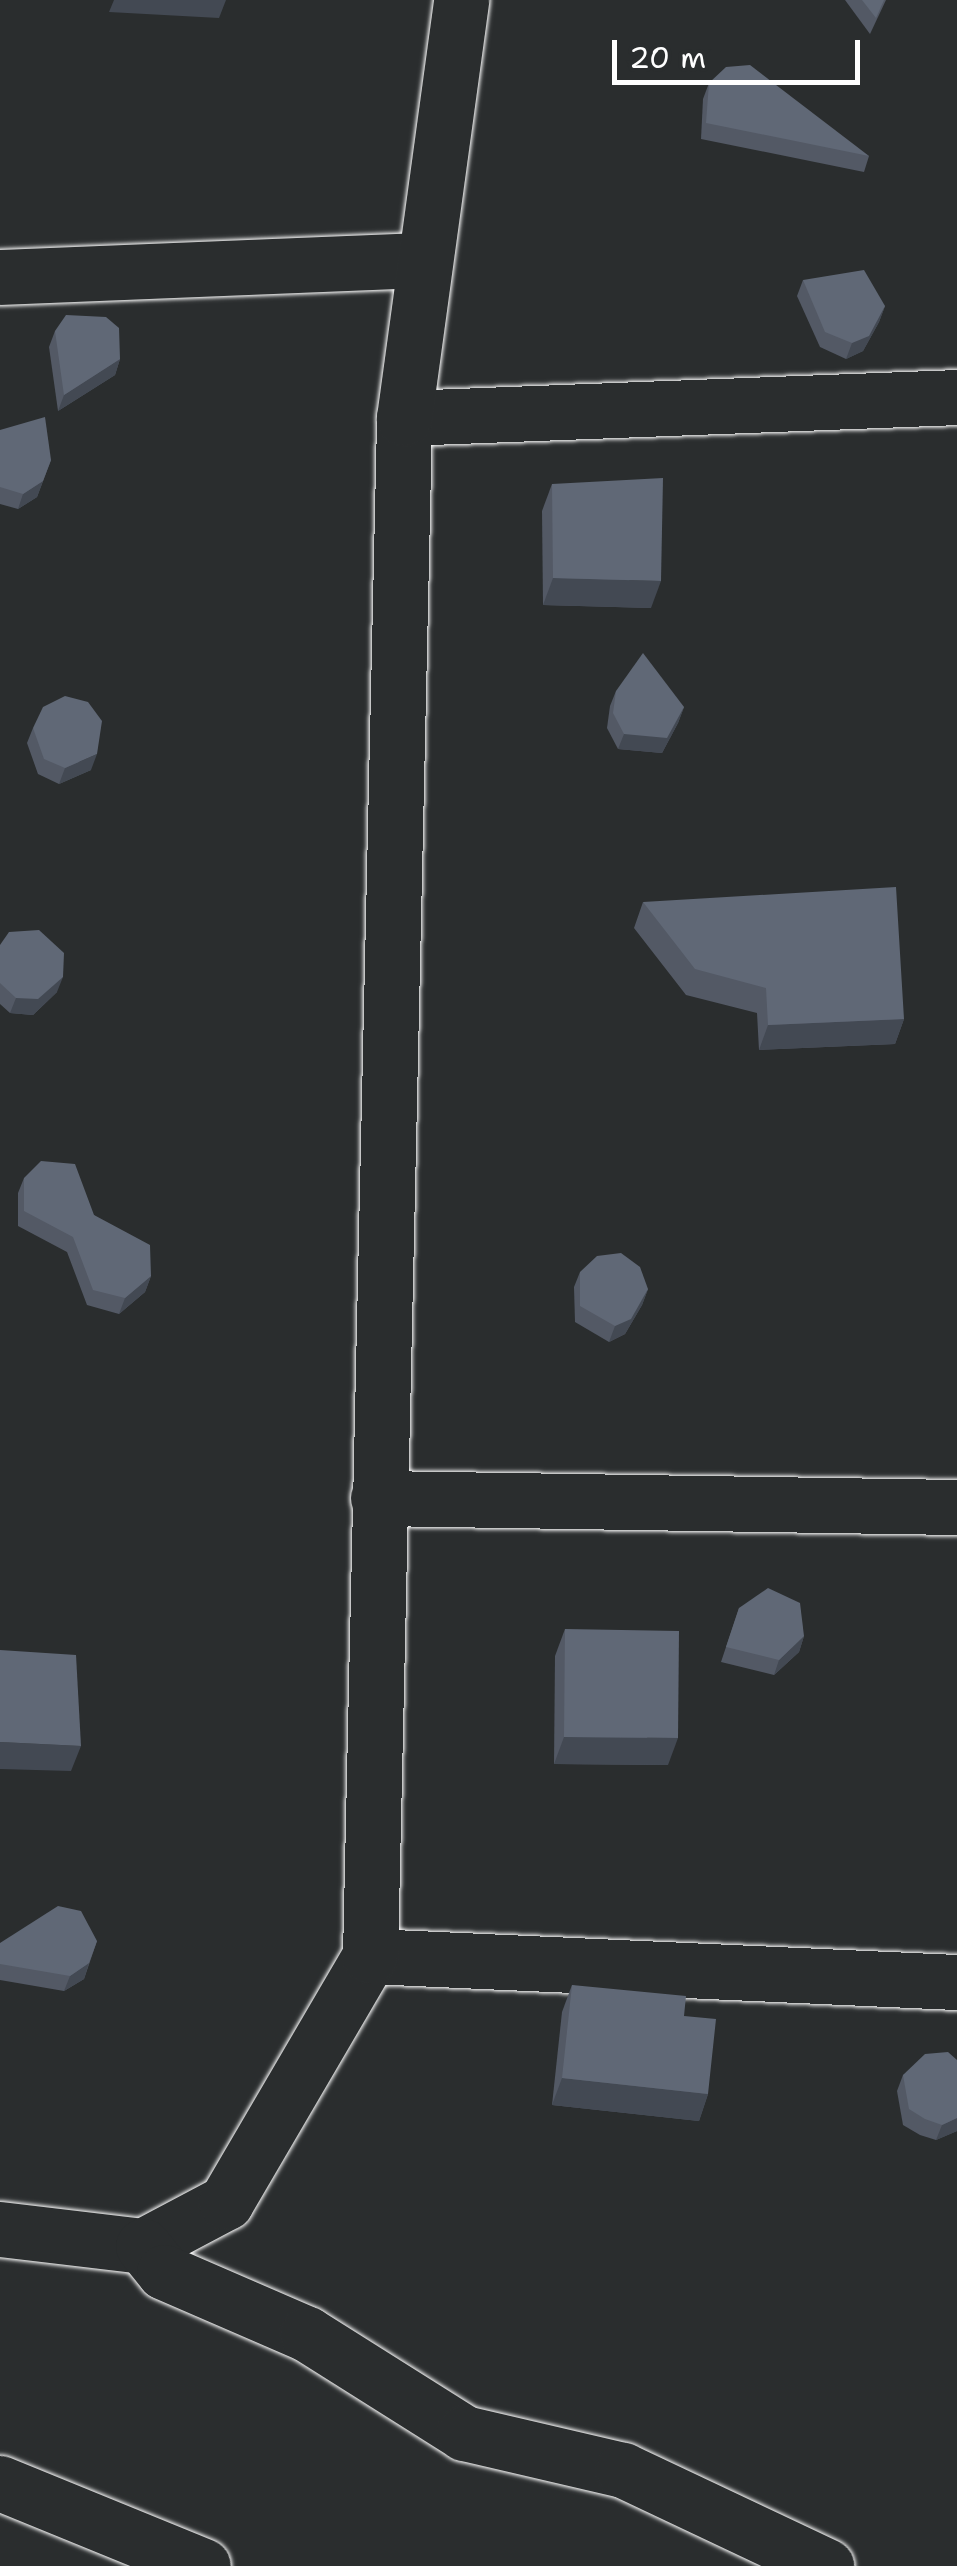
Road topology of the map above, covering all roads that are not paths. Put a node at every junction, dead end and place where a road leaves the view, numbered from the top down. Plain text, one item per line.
1 (461, 0) edge
2 (425, 260) junction
3 (0, 277) edge
4 (957, 396) edge
5 (404, 418) junction
6 (378, 1498) junction
7 (957, 1506) edge
8 (370, 1956) junction
9 (957, 1982) edge
10 (0, 2230) edge
11 (143, 2246) junction
12 (0, 2483) edge
13 (203, 2566) edge
14 (826, 2566) edge

1 - 2 street
2 - 3 street
2 - 5 street
4 - 5 street
5 - 6 street
6 - 7 street
6 - 8 street
8 - 9 street
8 - 11 street
10 - 11 street
11 - 14 street
12 - 13 street

